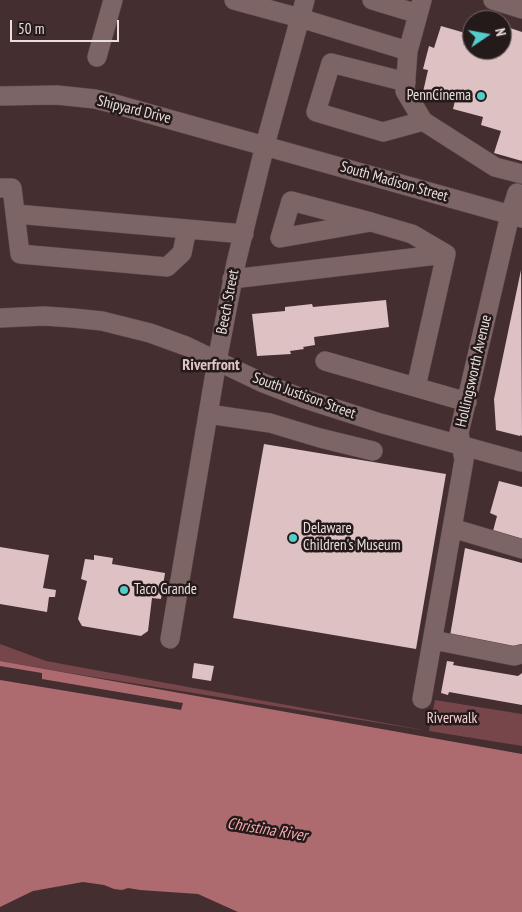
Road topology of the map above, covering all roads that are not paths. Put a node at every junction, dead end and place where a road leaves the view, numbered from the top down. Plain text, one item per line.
1 (113, 0) edge
2 (234, 0) edge
3 (372, 0) edge
4 (493, 0) edge
5 (420, 7) edge
6 (302, 9) edge
7 (522, 9) edge
8 (408, 51) junction
9 (97, 57) dead end
10 (406, 82) junction
11 (0, 96) edge
12 (423, 121) junction
13 (265, 145) junction
14 (522, 174) edge
15 (0, 188) edge
16 (516, 193) dead end
17 (16, 214) junction
18 (516, 216) edge
19 (371, 222) dead end
20 (187, 229) junction
21 (244, 234) junction
22 (446, 254) junction
23 (232, 280) junction
24 (0, 318) edge
25 (217, 361) junction
26 (326, 361) dead end
27 (416, 387) junction
28 (466, 402) junction
29 (208, 414) junction
30 (462, 445) junction
31 (373, 451) dead end
32 (522, 462) edge
33 (452, 528) junction
34 (522, 549) edge
35 (170, 639) dead end
36 (433, 640) junction
37 (522, 654) edge
38 (422, 699) dead end

1 - 9 street
2 - 6 street
3 - 5 street
4 - 7 street
5 - 8 street
6 - 8 street
6 - 13 street, Beech Street
8 - 10 street
10 - 12 street
10 - 12 street
11 - 13 street, Shipyard Drive
12 - 14 street
13 - 18 street, South Madison Street
13 - 21 street, Beech Street
15 - 17 street
16 - 18 street, Hollingsworth Avenue
17 - 20 street
17 - 20 street
18 - 28 street, Hollingsworth Avenue
19 - 22 street
20 - 21 street
21 - 23 street, Beech Street
22 - 23 street
22 - 27 street
23 - 25 street, Beech Street
24 - 25 street, South Justison Street
25 - 29 street, Beech Street
25 - 30 street, South Justison Street
26 - 27 street
27 - 28 street
28 - 30 street, Hollingsworth Avenue
29 - 31 street
29 - 35 street, Beech Street
30 - 32 street, South Justison Street
30 - 33 street, Hollingsworth Avenue
33 - 34 street
33 - 36 street, Hollingsworth Avenue
36 - 37 street
36 - 38 street, Hollingsworth Avenue

